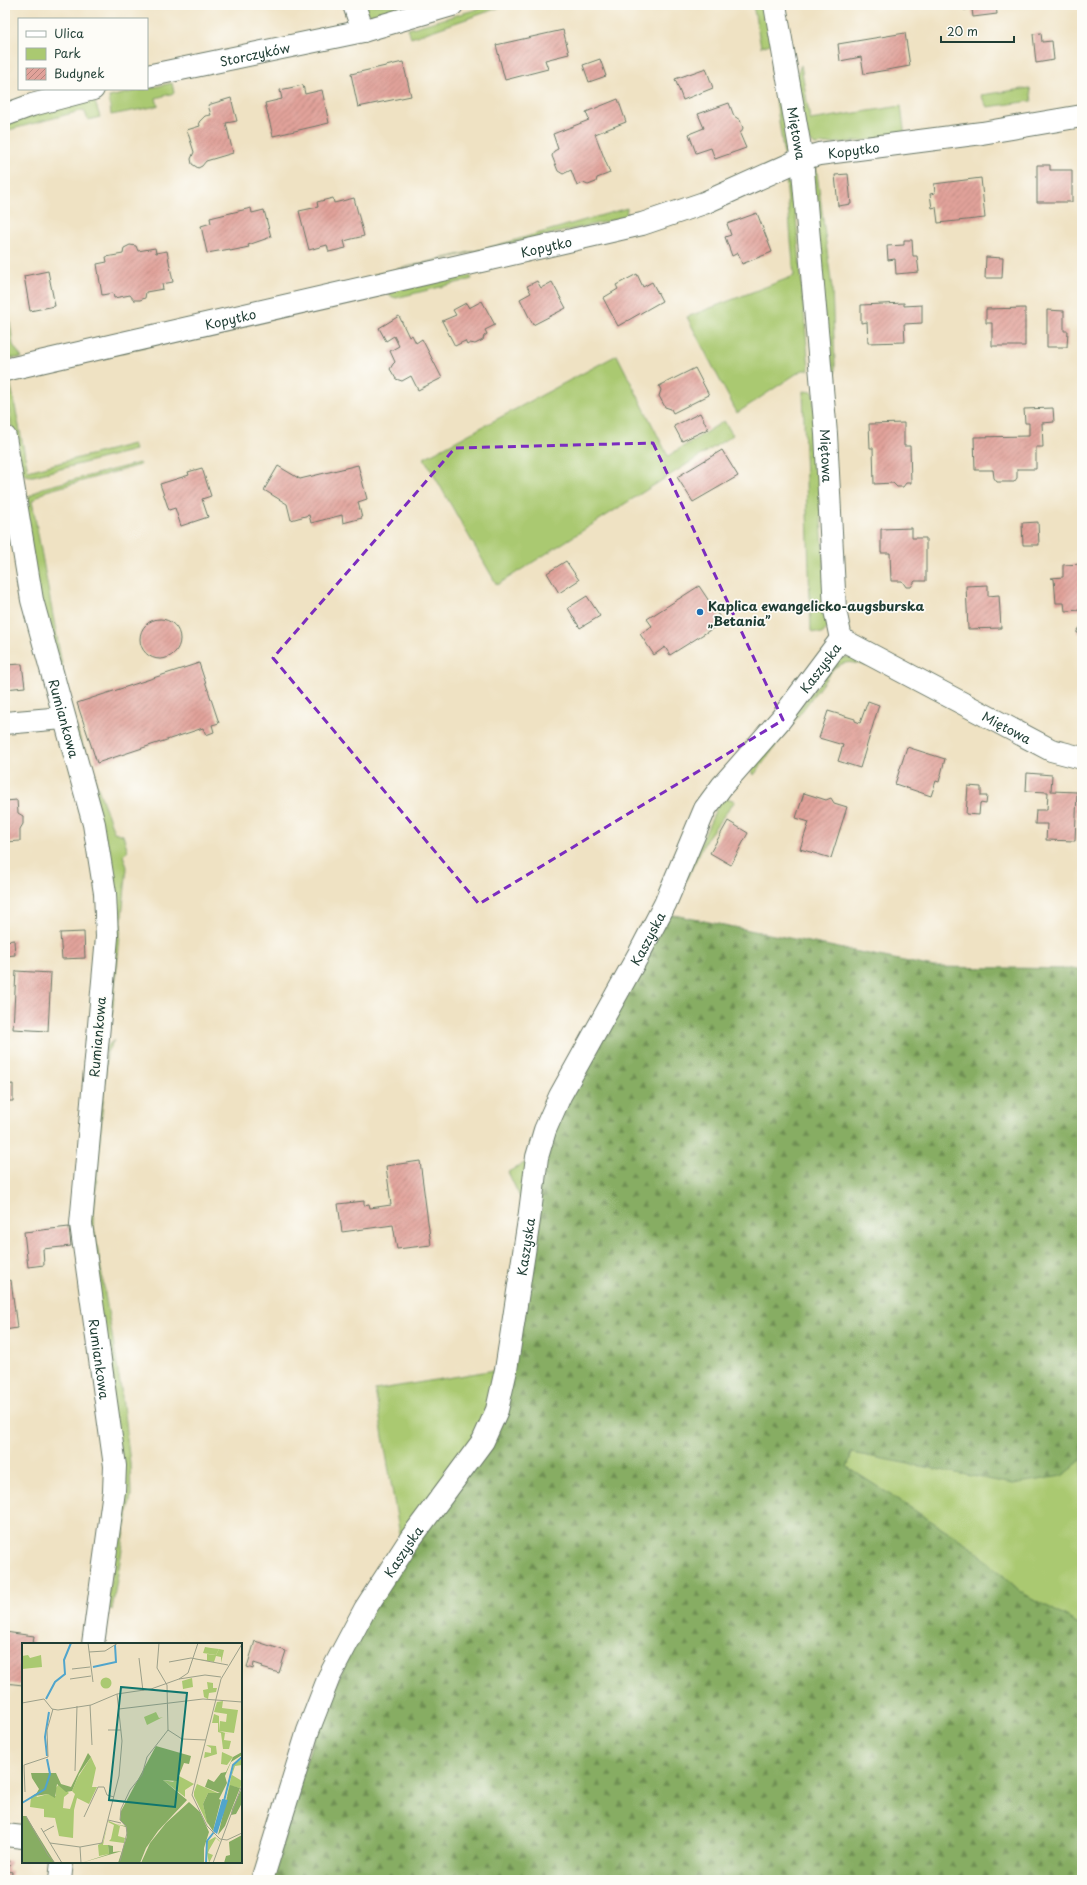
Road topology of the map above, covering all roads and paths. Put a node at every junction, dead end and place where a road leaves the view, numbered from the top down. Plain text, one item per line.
1 (354, 5) edge
2 (452, 5) edge
3 (775, 5) edge
4 (362, 31) junction
5 (148, 76) edge
6 (89, 90) edge
7 (5, 115) edge
8 (1082, 116) edge
9 (802, 159) junction
10 (5, 370) edge
11 (5, 437) edge
12 (841, 639) junction
13 (63, 718) junction
14 (5, 723) edge
15 (1082, 758) edge
16 (93, 1643) edge
17 (5, 1835) edge
18 (22, 1837) edge
19 (62, 1863) edge
20 (60, 1880) edge
21 (262, 1880) edge

1 - 4 street
2 - 4 street, Storczyków
3 - 9 street, Miętowa
4 - 5 street, Storczyków
6 - 7 street
8 - 9 street, Kopytko
9 - 10 street, Kopytko
9 - 12 street, Miętowa
11 - 13 street, Rumiankowa
12 - 15 street, Miętowa
12 - 21 street, Kaszyska
13 - 14 street
13 - 16 street, Rumiankowa
17 - 18 street
19 - 20 street

